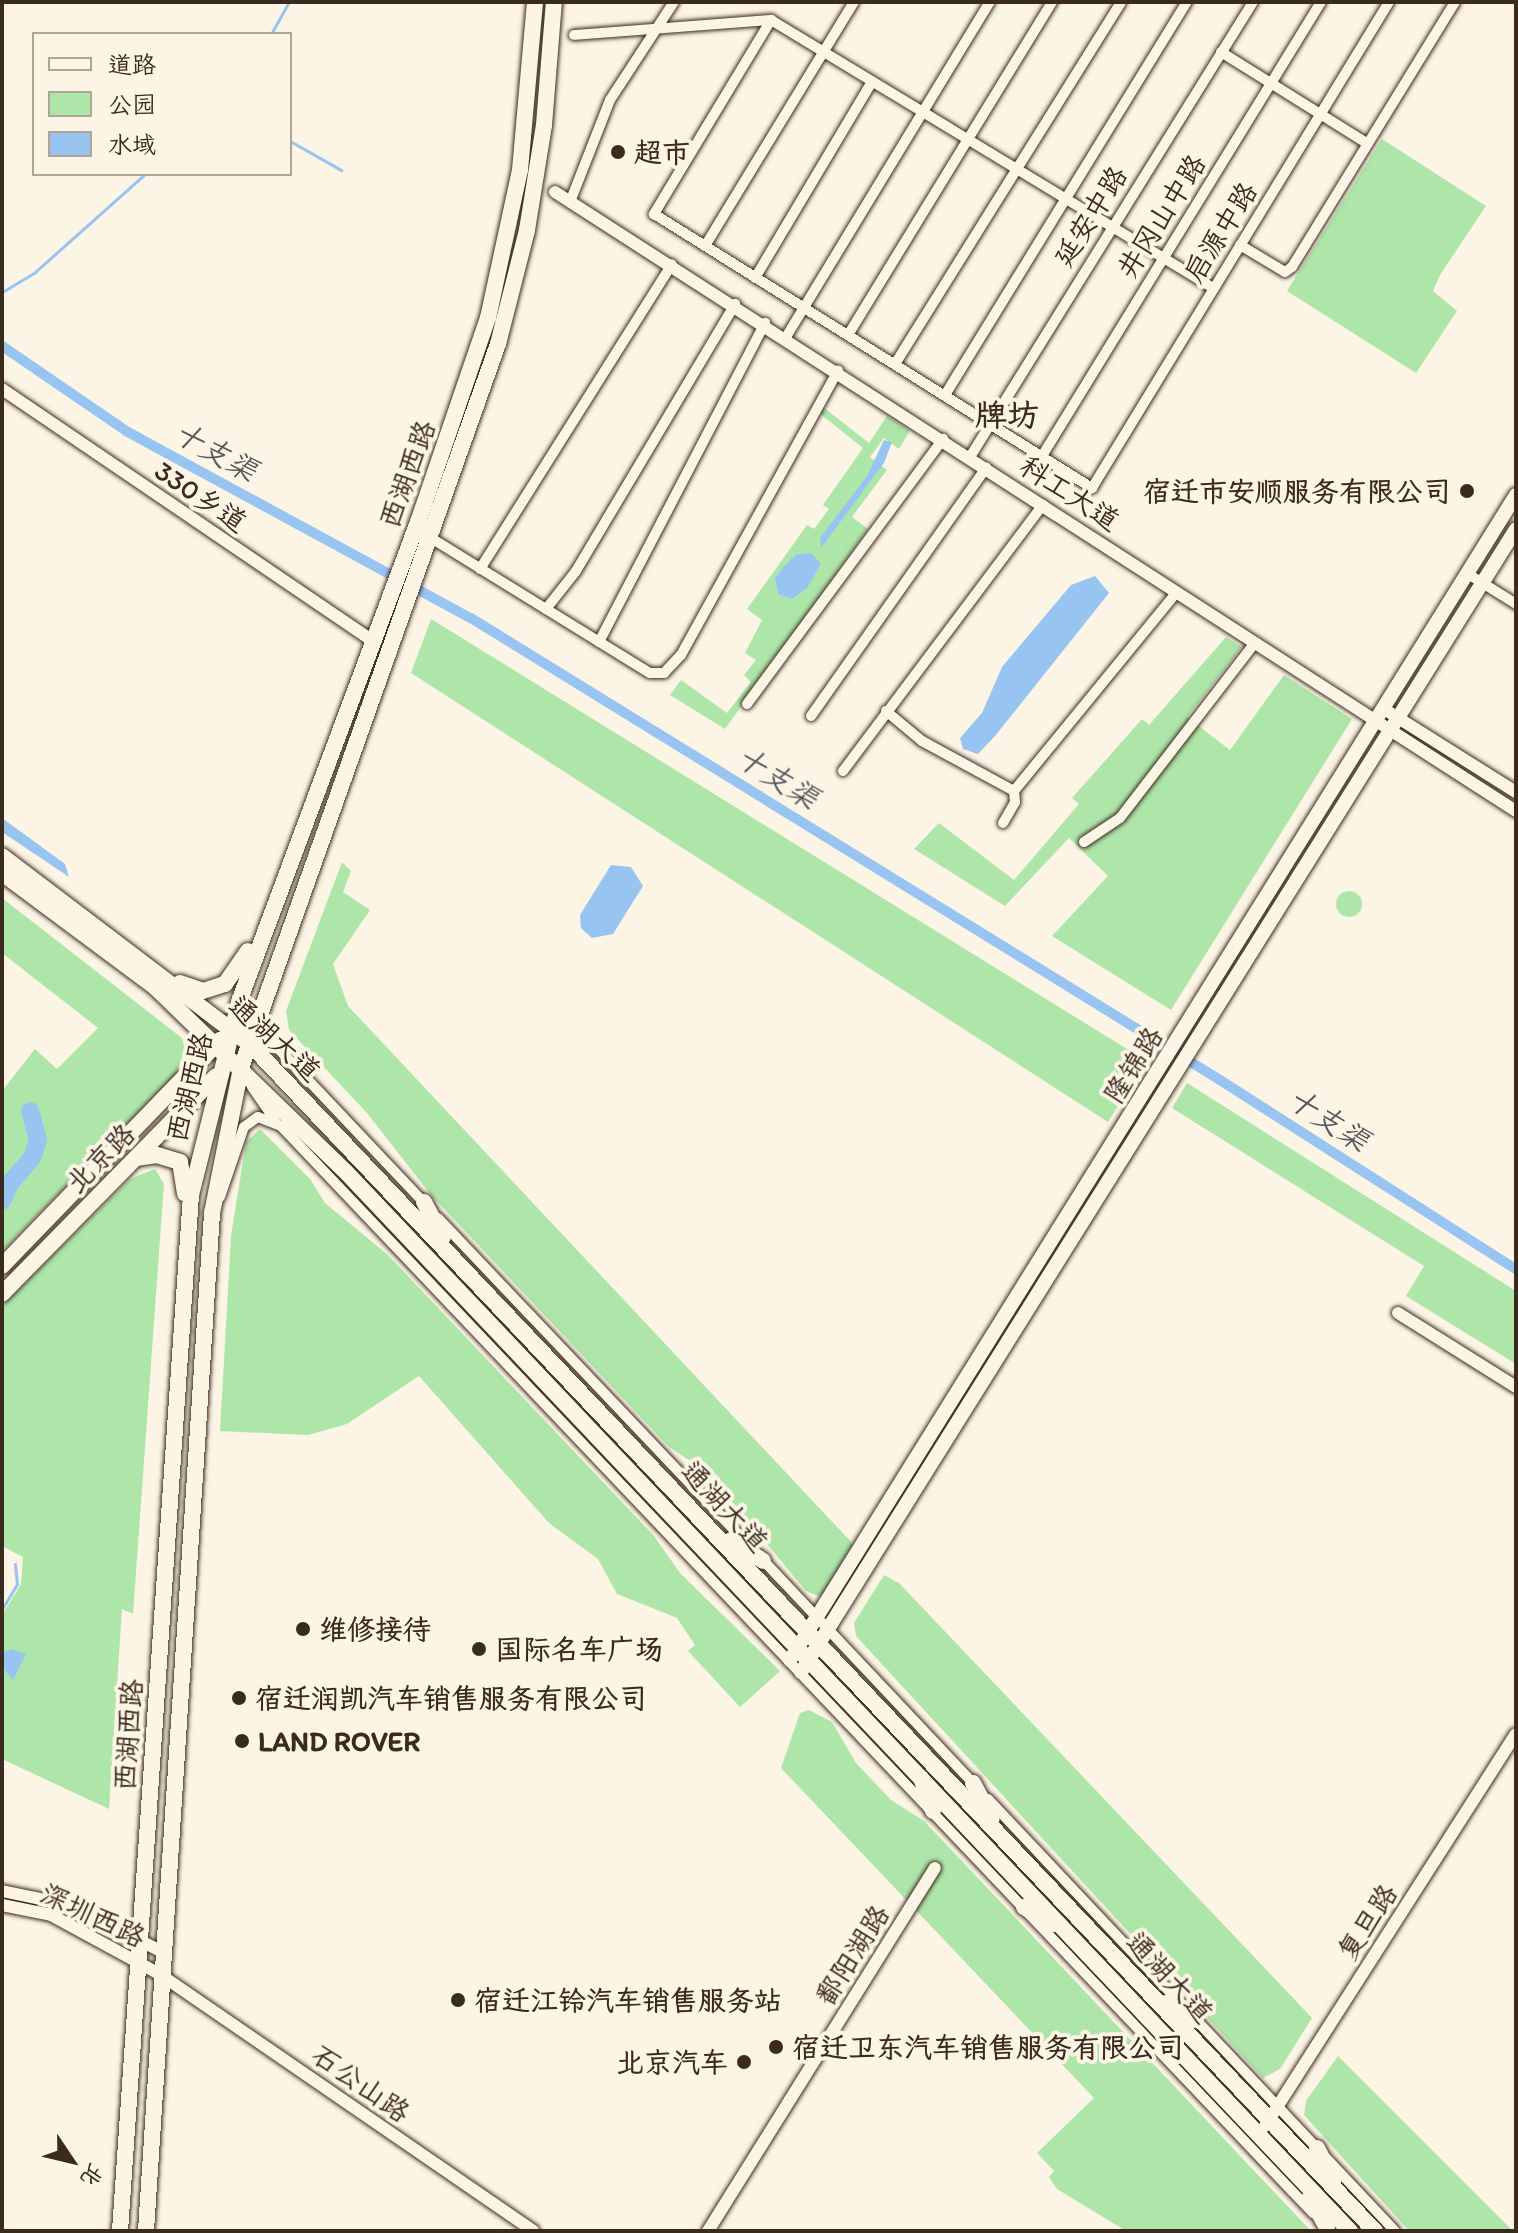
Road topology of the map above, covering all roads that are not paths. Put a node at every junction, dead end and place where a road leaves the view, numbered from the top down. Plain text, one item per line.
1 (535, 2) edge
2 (554, 2) edge
3 (674, 2) edge
4 (854, 2) edge
5 (990, 2) edge
6 (1052, 2) edge
7 (1187, 2) edge
8 (1253, 2) edge
9 (1321, 2) edge
10 (1389, 2) edge
11 (1455, 2) edge
12 (1121, 3) edge
13 (771, 20) junction
14 (655, 28) junction
15 (574, 35) dead end
16 (823, 52) junction
17 (1221, 52) junction
18 (872, 82) junction
19 (1271, 83) junction
20 (921, 113) junction
21 (1320, 114) junction
22 (966, 140) junction
23 (1368, 144) junction
24 (1016, 170) junction
25 (555, 192) dead end
26 (572, 197) dead end
27 (1067, 201) junction
28 (1111, 228) junction
29 (1240, 245) junction
30 (705, 246) junction
31 (1163, 258) junction
32 (672, 264) junction
33 (755, 278) junction
34 (1213, 288) junction
35 (735, 304) junction
36 (804, 307) junction
37 (765, 323) junction
38 (848, 335) junction
39 (786, 337) junction
40 (895, 364) junction
41 (838, 371) junction
42 (2, 389) edge
43 (945, 395) junction
44 (990, 424) junction
45 (943, 439) junction
46 (1042, 456) junction
47 (970, 457) junction
48 (986, 468) junction
49 (1516, 495) edge
50 (1043, 505) junction
51 (1516, 529) edge
52 (428, 546) junction
53 (480, 569) junction
54 (1468, 574) junction
55 (1483, 583) junction
56 (1177, 592) junction
57 (1516, 604) edge
58 (546, 609) junction
59 (374, 642) junction
60 (599, 642) junction
61 (1255, 643) junction
62 (747, 704) dead end
63 (886, 711) junction
64 (1380, 715) junction
65 (811, 716) dead end
66 (1396, 726) junction
67 (843, 771) dead end
68 (1014, 791) junction
69 (1516, 792) edge
70 (1516, 811) edge
71 (1003, 823) dead end
72 (301, 833) junction
73 (1084, 842) dead end
74 (2, 856) edge
75 (2, 873) edge
76 (161, 974) junction
77 (1206, 1009) junction
78 (256, 1025) junction
79 (230, 1029) junction
80 (250, 1044) junction
81 (220, 1048) junction
82 (241, 1068) junction
83 (218, 1075) junction
84 (281, 1126) junction
85 (136, 1158) junction
86 (424, 1202) junction
87 (212, 1213) junction
88 (188, 1226) junction
89 (453, 1256) junction
90 (2, 1266) edge
91 (450, 1280) junction
92 (2, 1294) edge
93 (1398, 1313) dead end
94 (466, 1317) junction
95 (1516, 1387) edge
96 (710, 1527) junction
97 (763, 1561) junction
98 (818, 1630) junction
99 (800, 1659) junction
100 (1516, 1734) edge
101 (917, 1770) junction
102 (973, 1783) junction
103 (933, 1811) junction
104 (1002, 1837) junction
105 (2, 1891) edge
106 (2, 1905) edge
107 (1024, 1907) junction
108 (1069, 1934) junction
109 (140, 1941) junction
110 (163, 1952) junction
111 (139, 1962) junction
112 (161, 1975) junction
113 (1149, 1993) junction
114 (1196, 2020) junction
115 (1273, 2112) junction
116 (1259, 2135) junction
117 (1317, 2148) junction
118 (1299, 2178) junction
119 (1338, 2192) junction
120 (1328, 2229) edge
121 (120, 2231) edge
122 (146, 2231) edge
123 (533, 2231) edge
124 (708, 2231) edge
125 (717, 2231) edge
126 (1350, 2231) edge
127 (1375, 2231) edge
128 (1395, 2231) edge

1 - 59 main road, 西湖西路
2 - 52 main road, 西湖西路
3 - 14 street
4 - 16 street
5 - 20 street
6 - 22 street
7 - 27 street
8 - 17 street, 延安中路
9 - 19 street, 井冈山中路
10 - 21 street, 启源中路
11 - 23 street
12 - 24 street
13 - 14 street
13 - 16 street
13 - 30 street
14 - 15 street
14 - 26 street
16 - 18 street
16 - 30 street
17 - 19 street
17 - 28 street, 延安中路
18 - 20 street
18 - 33 street
19 - 21 street
19 - 31 street, 井冈山中路
20 - 22 street
20 - 36 street
21 - 23 street
21 - 29 street, 启源中路
22 - 24 street
22 - 38 street
23 - 29 street
24 - 27 street
24 - 40 street
25 - 32 street, 科工大道
27 - 28 street
27 - 43 street
28 - 31 street
28 - 44 street, 延安中路
29 - 34 street, 启源中路
30 - 33 street
31 - 34 street
31 - 46 street, 井冈山中路
32 - 35 street, 科工大道
32 - 53 street
33 - 36 street
34 - 46 street, 启源中路
35 - 37 street, 科工大道
35 - 58 street
36 - 38 street
36 - 39 street
37 - 39 street, 科工大道
37 - 60 street
38 - 40 street
39 - 41 street, 科工大道
40 - 43 street
41 - 45 street, 科工大道
41 - 60 street
42 - 59 street, 330乡道
43 - 44 street
44 - 46 street
44 - 47 street, 延安中路
45 - 47 street, 科工大道
45 - 62 street
47 - 48 street, 科工大道
48 - 50 street, 科工大道
48 - 65 street
49 - 54 main road, 隆锦路
50 - 56 street, 科工大道
50 - 63 street
51 - 55 main road, 隆锦路
52 - 53 street
52 - 78 main road, 西湖西路
53 - 58 street
54 - 55 street
54 - 64 main road, 隆锦路
55 - 57 street
55 - 66 main road, 隆锦路
56 - 61 street, 科工大道
56 - 68 street
58 - 60 street
59 - 72 main road, 西湖西路
61 - 64 street, 科工大道
61 - 73 street
63 - 67 street
63 - 68 street
64 - 66 street, 科工大道
64 - 77 main road, 隆锦路
66 - 69 street, 科工大道
66 - 70 street, 科工大道
66 - 77 main road, 隆锦路
68 - 71 street
72 - 76 main road
72 - 79 main road, 西湖西路
74 - 76 main road, 通湖大道
75 - 81 main road, 通湖大道
76 - 79 main road, 通湖大道
77 - 98 main road, 隆锦路
78 - 80 main road, 西湖西路
78 - 86 street
79 - 80 main road, 通湖大道
79 - 81 main road, 西湖西路
80 - 82 main road, 西湖西路
80 - 89 main road, 通湖大道
81 - 82 main road, 通湖大道
81 - 83 main road, 西湖西路
81 - 90 main road, 北京路
82 - 83 main road, 北京路
82 - 84 street
82 - 87 main road, 西湖西路
82 - 91 main road, 通湖大道
83 - 85 main road, 北京路
83 - 88 main road, 西湖西路
84 - 87 street
84 - 94 street
85 - 88 main road
85 - 92 main road, 北京路
86 - 89 main road
86 - 97 street
87 - 110 main road, 西湖西路
88 - 109 main road, 西湖西路
89 - 96 main road, 通湖大道
91 - 94 main road
91 - 99 main road, 通湖大道
93 - 95 street
94 - 99 street
96 - 97 main road
96 - 98 main road, 通湖大道
97 - 98 street
98 - 99 main road, 隆锦路
98 - 102 street
98 - 104 main road, 通湖大道
99 - 101 main road, 通湖大道
99 - 103 street
100 - 115 street, 复旦路
101 - 103 main road
101 - 108 main road, 通湖大道
102 - 104 main road
102 - 114 street
103 - 107 street
104 - 113 main road, 通湖大道
105 - 109 street, 深圳西路
106 - 111 street, 深圳西路
107 - 108 main road
107 - 120 street
108 - 116 main road, 通湖大道
109 - 110 street, 深圳西路
109 - 111 main road, 西湖西路
110 - 112 main road, 西湖西路
111 - 112 street, 深圳西路
111 - 121 main road, 西湖西路
112 - 122 main road, 西湖西路
112 - 123 street, 石公山路
113 - 114 main road
113 - 115 main road, 通湖大道
114 - 115 street
115 - 116 street, 复旦路
115 - 117 street
115 - 119 main road, 通湖大道
116 - 118 main road, 通湖大道
117 - 119 main road
117 - 128 street
118 - 120 main road
118 - 126 main road, 通湖大道
119 - 127 main road, 通湖大道
124 - 125 street, 鄱阳湖路

